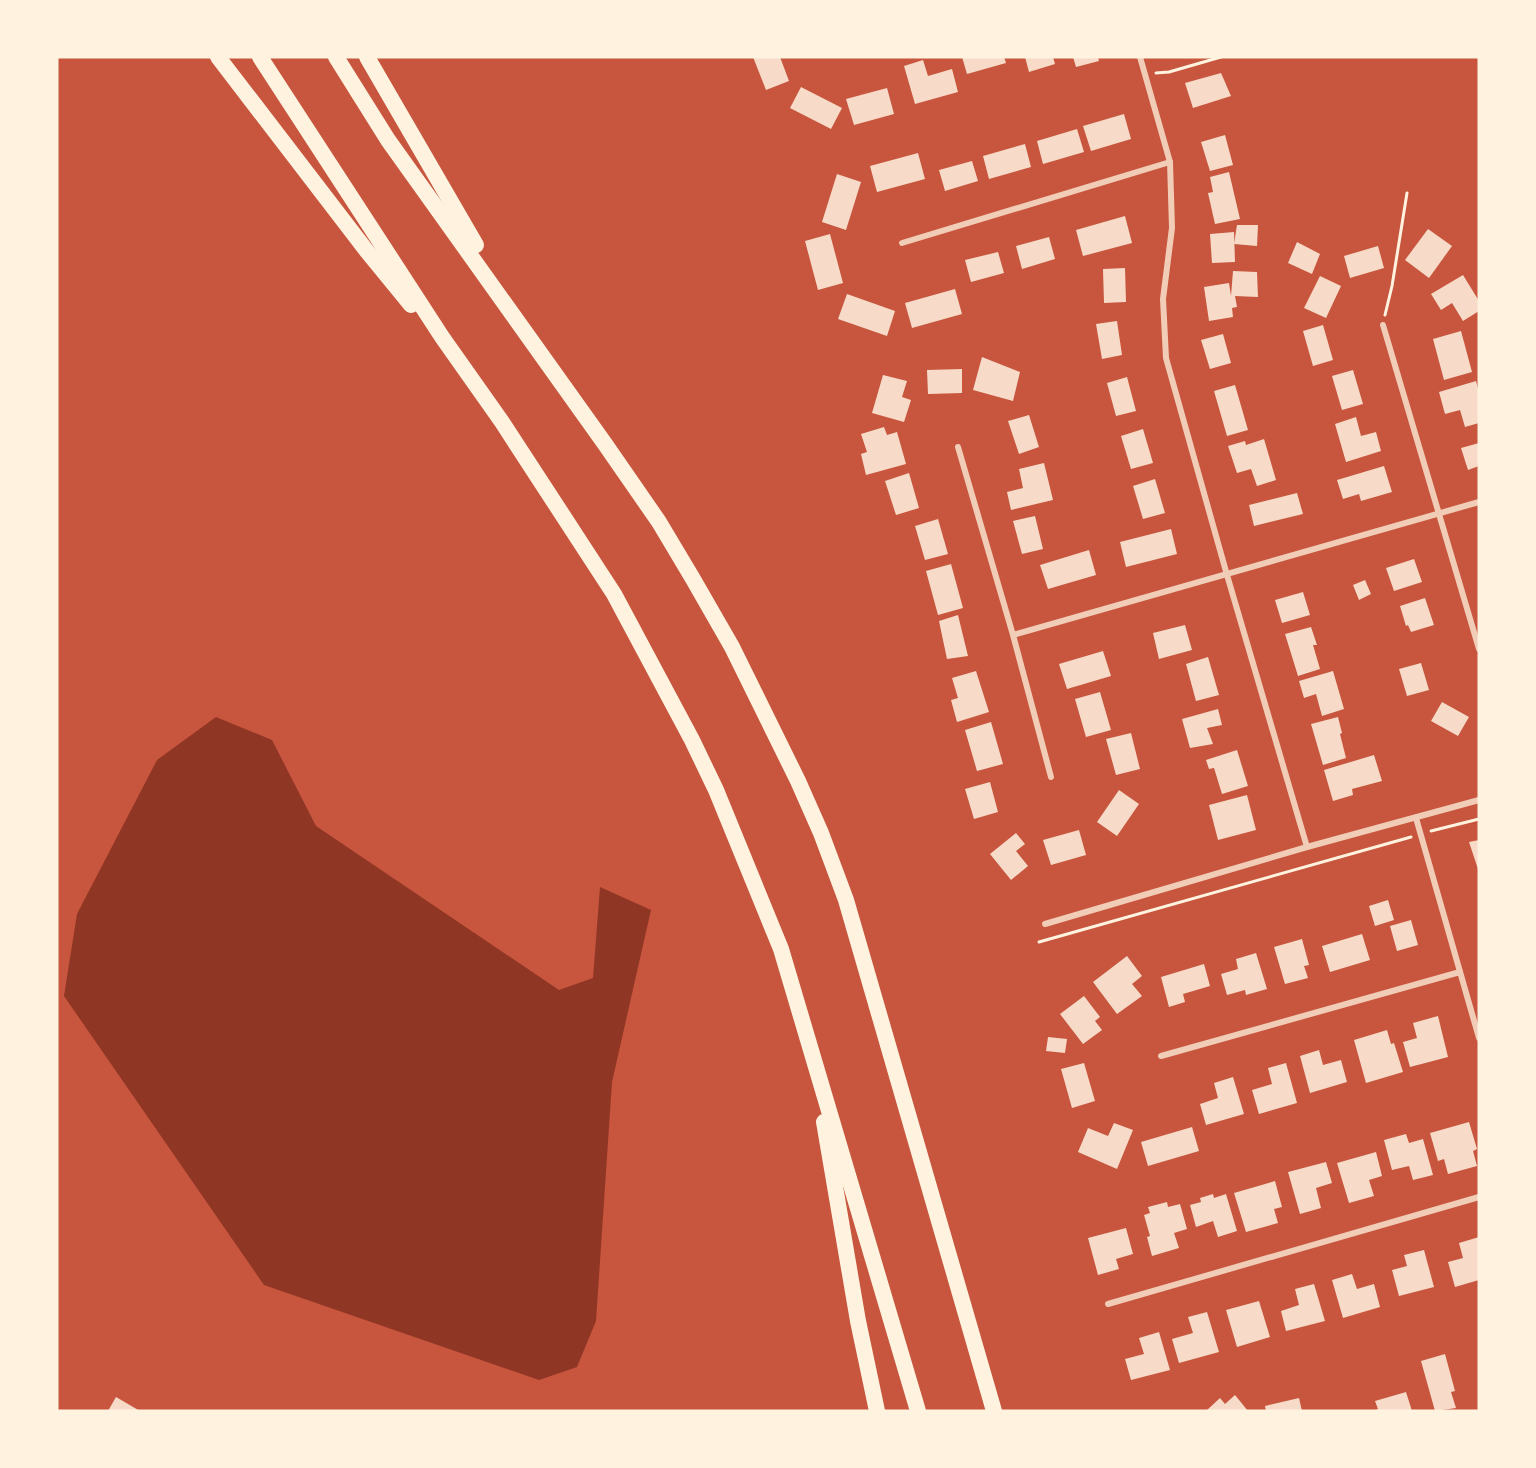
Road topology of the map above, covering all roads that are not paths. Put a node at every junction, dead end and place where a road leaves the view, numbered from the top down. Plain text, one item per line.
1 (219, 57) edge
2 (260, 57) edge
3 (336, 57) edge
4 (367, 57) edge
5 (1140, 57) edge
6 (1170, 162) junction
7 (902, 243) dead end
8 (1383, 325) road end
9 (528, 334) junction
10 (442, 337) junction
11 (958, 447) dead end
12 (1479, 502) edge
13 (1439, 513) junction
14 (1227, 575) junction
15 (1012, 635) junction
16 (1479, 649) edge
17 (1051, 777) dead end
18 (1479, 800) edge
19 (1416, 818) junction
20 (1307, 847) junction
21 (1045, 924) dead end
22 (1460, 972) junction
23 (1479, 1038) edge
24 (1161, 1056) dead end
25 (815, 1059) junction
26 (1479, 1197) edge
27 (1108, 1304) dead end
28 (877, 1411) edge
29 (918, 1411) edge
30 (994, 1411) edge

1 - 10 highway
2 - 10 highway
3 - 9 highway
4 - 9 highway
5 - 6 street
6 - 7 street
6 - 14 street
8 - 13 street
9 - 30 highway
10 - 25 highway
11 - 15 street
12 - 13 street
13 - 14 street
13 - 16 street
14 - 15 street
14 - 20 street
15 - 17 street
18 - 19 street
19 - 20 street
19 - 22 street
20 - 21 street
22 - 23 street
22 - 24 street
25 - 28 highway
25 - 29 highway
26 - 27 street

